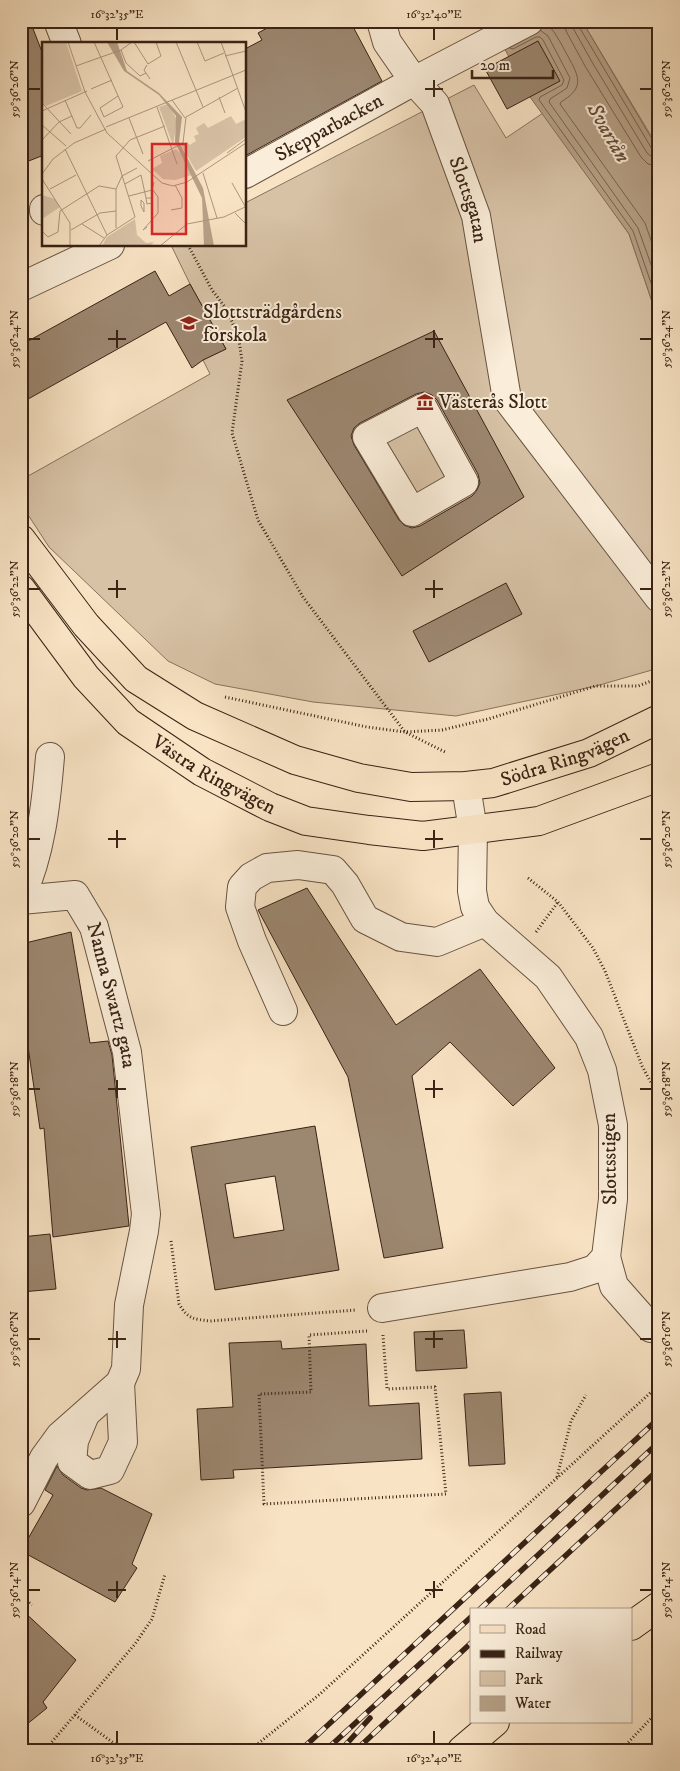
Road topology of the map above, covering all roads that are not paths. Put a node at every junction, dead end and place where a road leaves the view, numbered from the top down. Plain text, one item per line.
1 (58, 21) edge
2 (381, 21) edge
3 (529, 21) edge
4 (66, 42) edge
5 (414, 82) junction
6 (246, 173) edge
7 (105, 246) edge
8 (62, 255) edge
9 (21, 287) edge
10 (21, 539) edge
11 (21, 589) edge
12 (659, 598) edge
13 (659, 719) edge
14 (50, 757) dead end
15 (659, 778) edge
16 (466, 786) junction
17 (473, 830) junction
18 (21, 898) edge
19 (485, 922) junction
20 (283, 1011) dead end
21 (606, 1257) junction
22 (383, 1319) road end
23 (651, 1328) dead end
24 (120, 1383) junction
25 (84, 1416) junction
26 (21, 1503) edge
27 (659, 1606) edge
28 (641, 1623) edge

1 - 4 street
2 - 5 street, Slottsgatan
3 - 5 street, Skepparbacken
5 - 6 street, Skepparbacken
5 - 12 street, Slottsgatan
7 - 8 street
8 - 9 street
10 - 16 main road, Västra Ringvägen
11 - 17 main road, Västra Ringvägen
13 - 16 main road, Södra Ringvägen
14 - 18 street
15 - 17 main road
16 - 17 street, Slottsstigen
17 - 19 street, Slottsstigen
18 - 24 street, Nanna Swartz gata
19 - 20 street
19 - 21 street, Slottsstigen
21 - 22 street
21 - 23 street
24 - 25 street
24 - 25 street
25 - 26 street
27 - 28 main road

